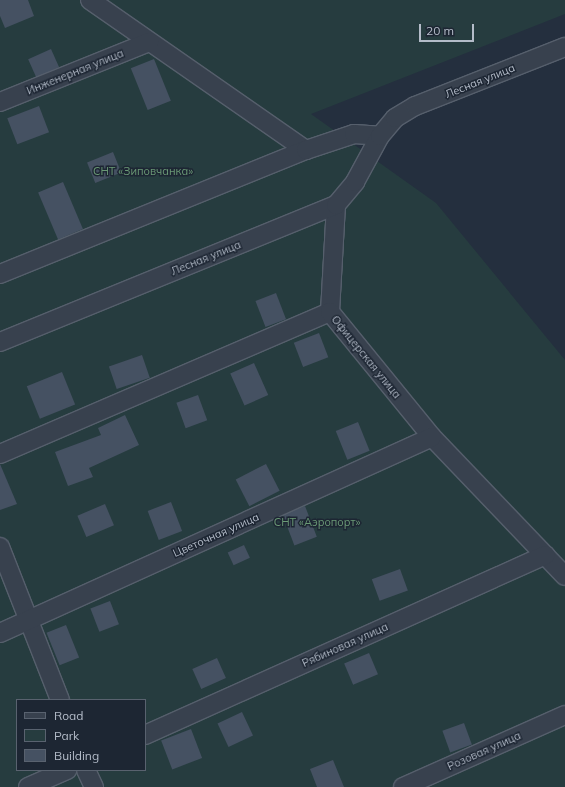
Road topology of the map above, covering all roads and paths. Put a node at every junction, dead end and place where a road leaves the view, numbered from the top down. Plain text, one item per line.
1 (90, 0) edge
2 (149, 42) junction
3 (565, 47) edge
4 (0, 102) edge
5 (380, 136) junction
6 (306, 150) junction
7 (336, 205) junction
8 (0, 274) edge
9 (330, 312) junction
10 (0, 342) edge
11 (432, 437) junction
12 (0, 454) edge
13 (0, 547) edge
14 (545, 555) junction
15 (565, 576) edge
16 (31, 619) junction
17 (0, 633) edge
18 (60, 699) edge
19 (565, 715) edge
20 (146, 735) edge
21 (65, 771) edge
22 (86, 771) edge
23 (28, 787) edge
24 (94, 787) edge
25 (403, 787) edge

1 - 2 street
2 - 4 street, Инженерная улица
2 - 6 street
3 - 5 street, Лесная улица
5 - 6 street
5 - 7 street, Лесная улица
6 - 8 street
7 - 9 street
7 - 10 street, Лесная улица
9 - 11 street, Офицерская улица
9 - 12 street, Офицерская улица
11 - 14 street, Офицерская улица
11 - 16 street, Цветочная улица
13 - 16 street
14 - 15 street, Офицерская улица
14 - 20 street, Рябиновая улица
16 - 17 street, Цветочная улица
16 - 18 street
19 - 25 street, Розовая улица
21 - 23 street
22 - 24 street

